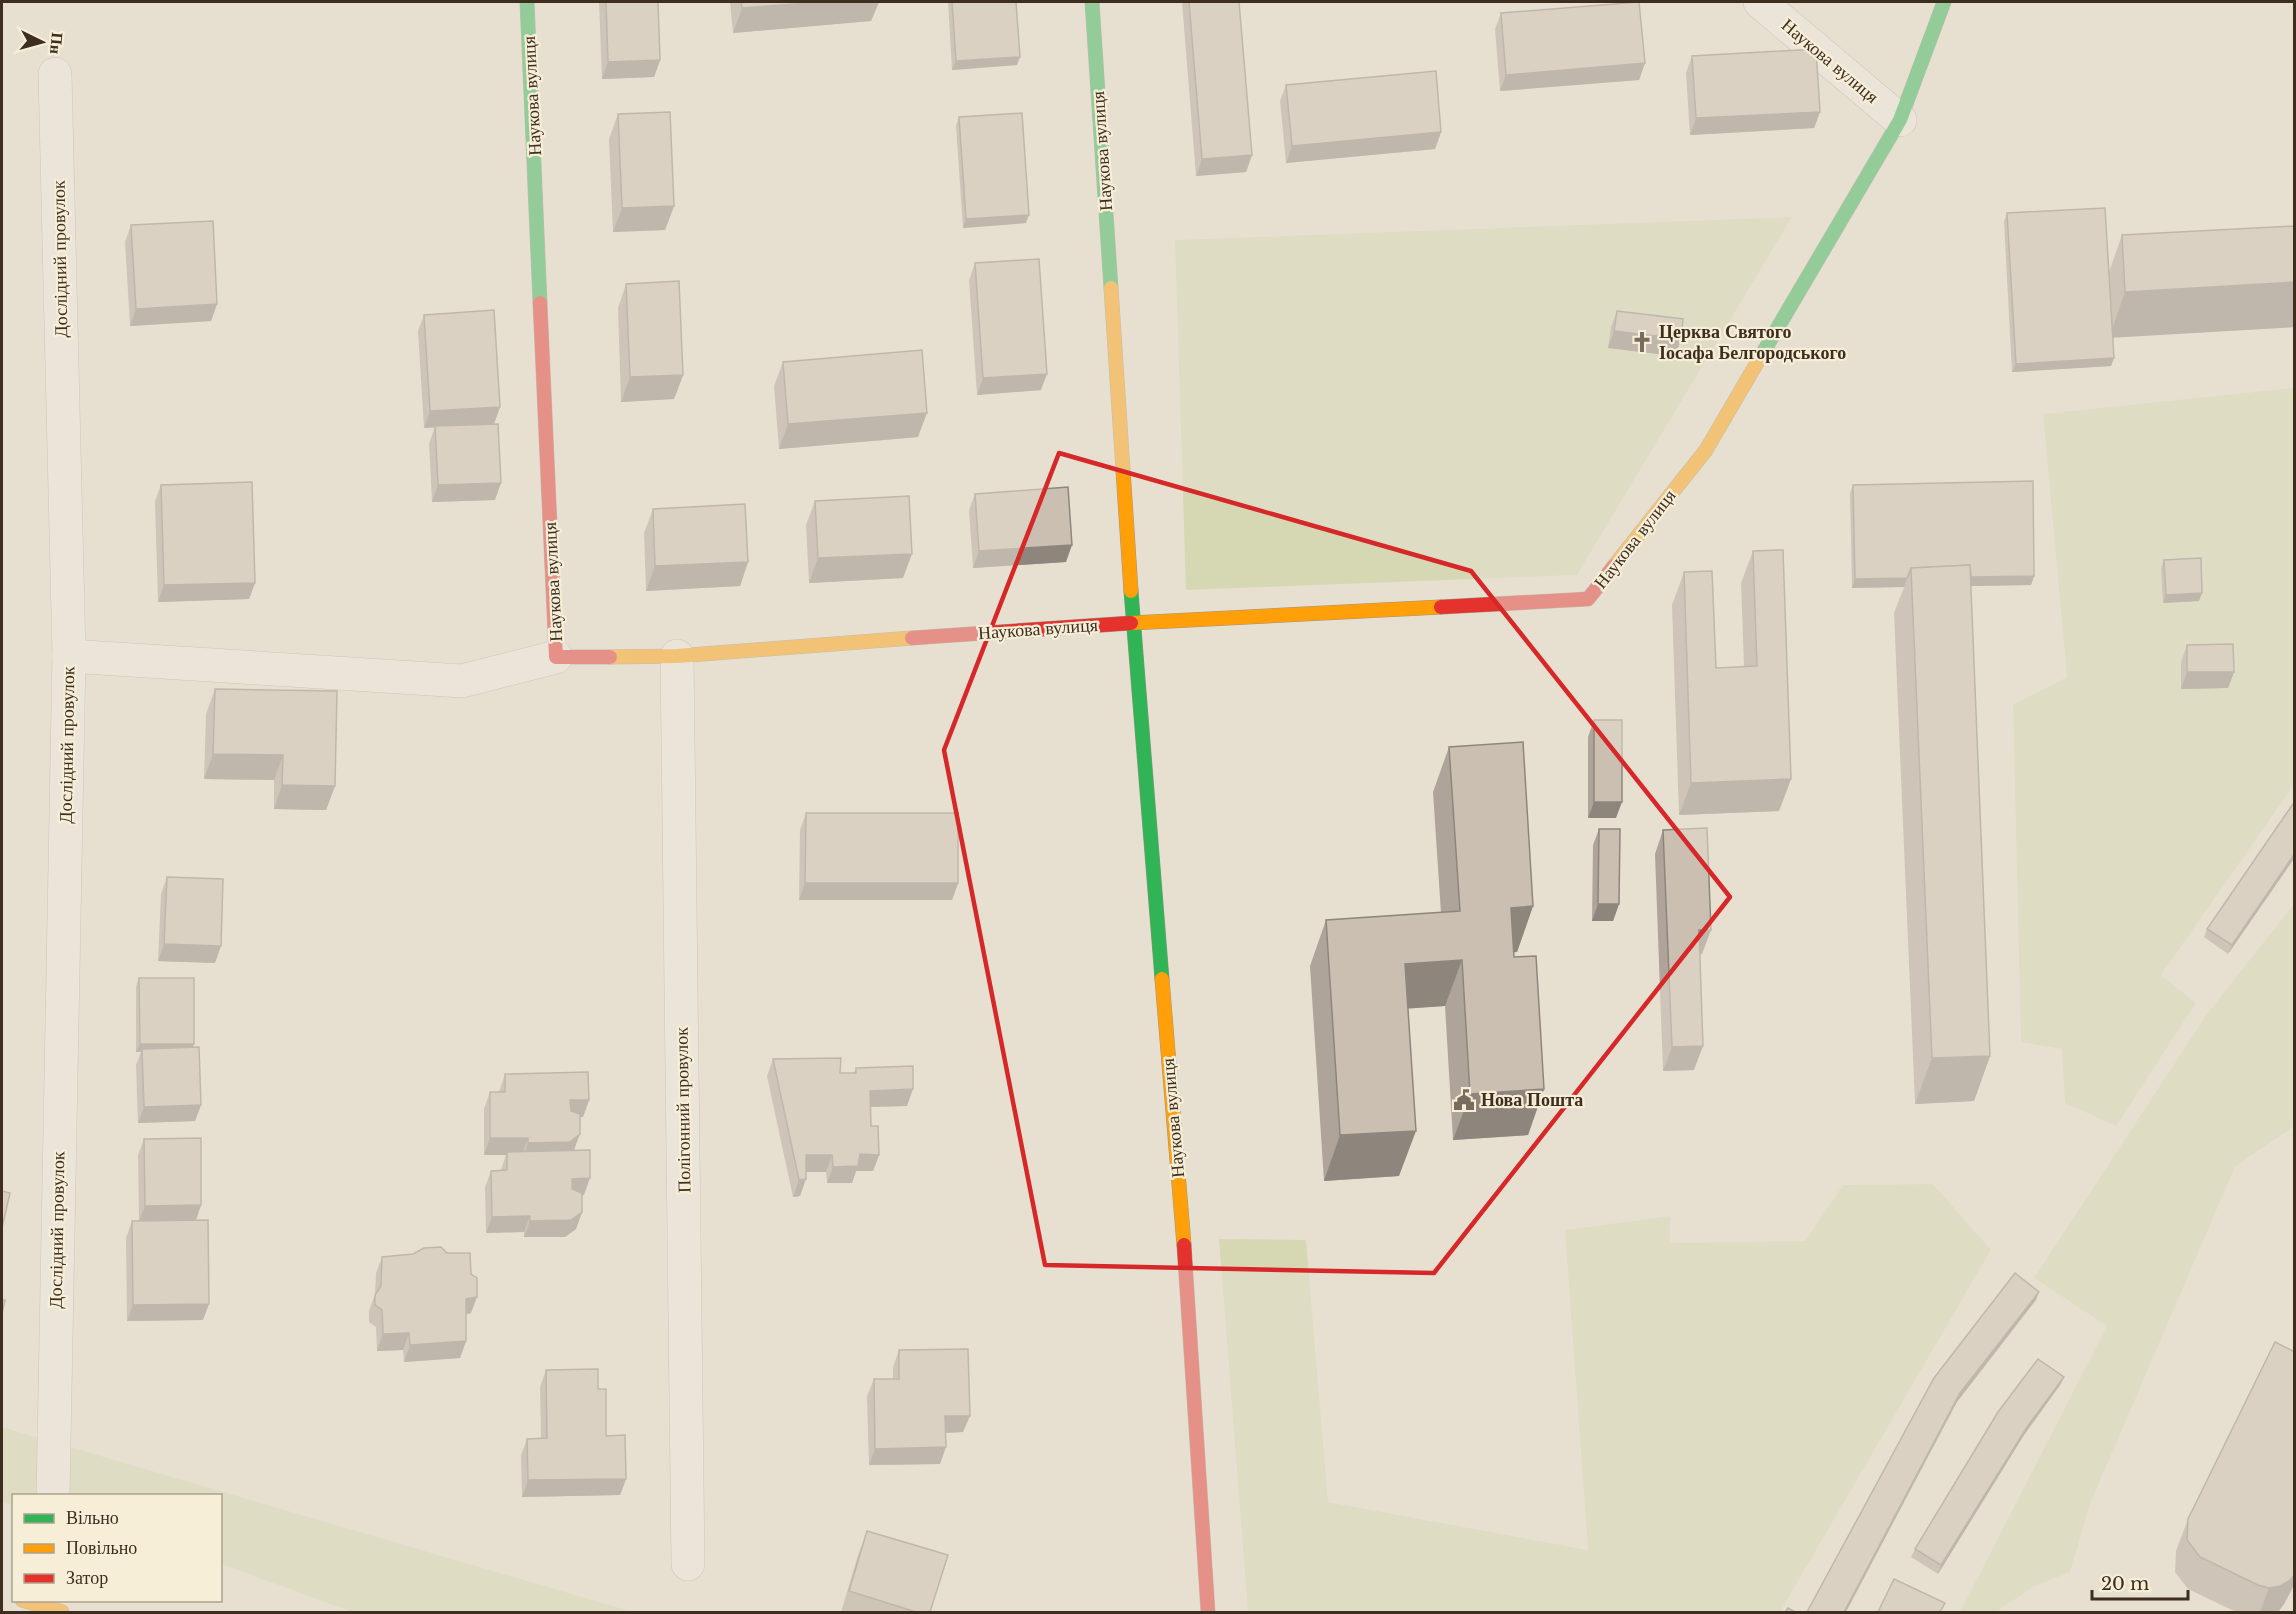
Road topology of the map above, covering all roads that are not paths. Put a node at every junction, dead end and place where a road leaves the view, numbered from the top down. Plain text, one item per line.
1 (527, 2) edge
2 (1092, 2) edge
3 (1760, 2) edge
4 (1944, 2) edge
5 (55, 74) dead end
6 (1900, 120) junction
7 (1133, 623) junction
8 (69, 656) junction
9 (677, 656) junction
10 (556, 657) junction
11 (53, 1494) edge
12 (688, 1564) dead end
13 (30, 1602) edge
14 (56, 1608) edge
15 (1208, 1612) edge

1 - 10 street, Наукова вулиця
2 - 7 street, Наукова вулиця
3 - 6 street, Наукова вулиця
4 - 6 street, Наукова вулиця
5 - 8 street, Дослідний провулок
6 - 7 street, Наукова вулиця
7 - 9 street, Наукова вулиця
7 - 15 street, Наукова вулиця
8 - 10 street
8 - 11 street, Дослідний провулок
9 - 10 street, Наукова вулиця
9 - 12 street, Полігонний провулок
13 - 14 street

